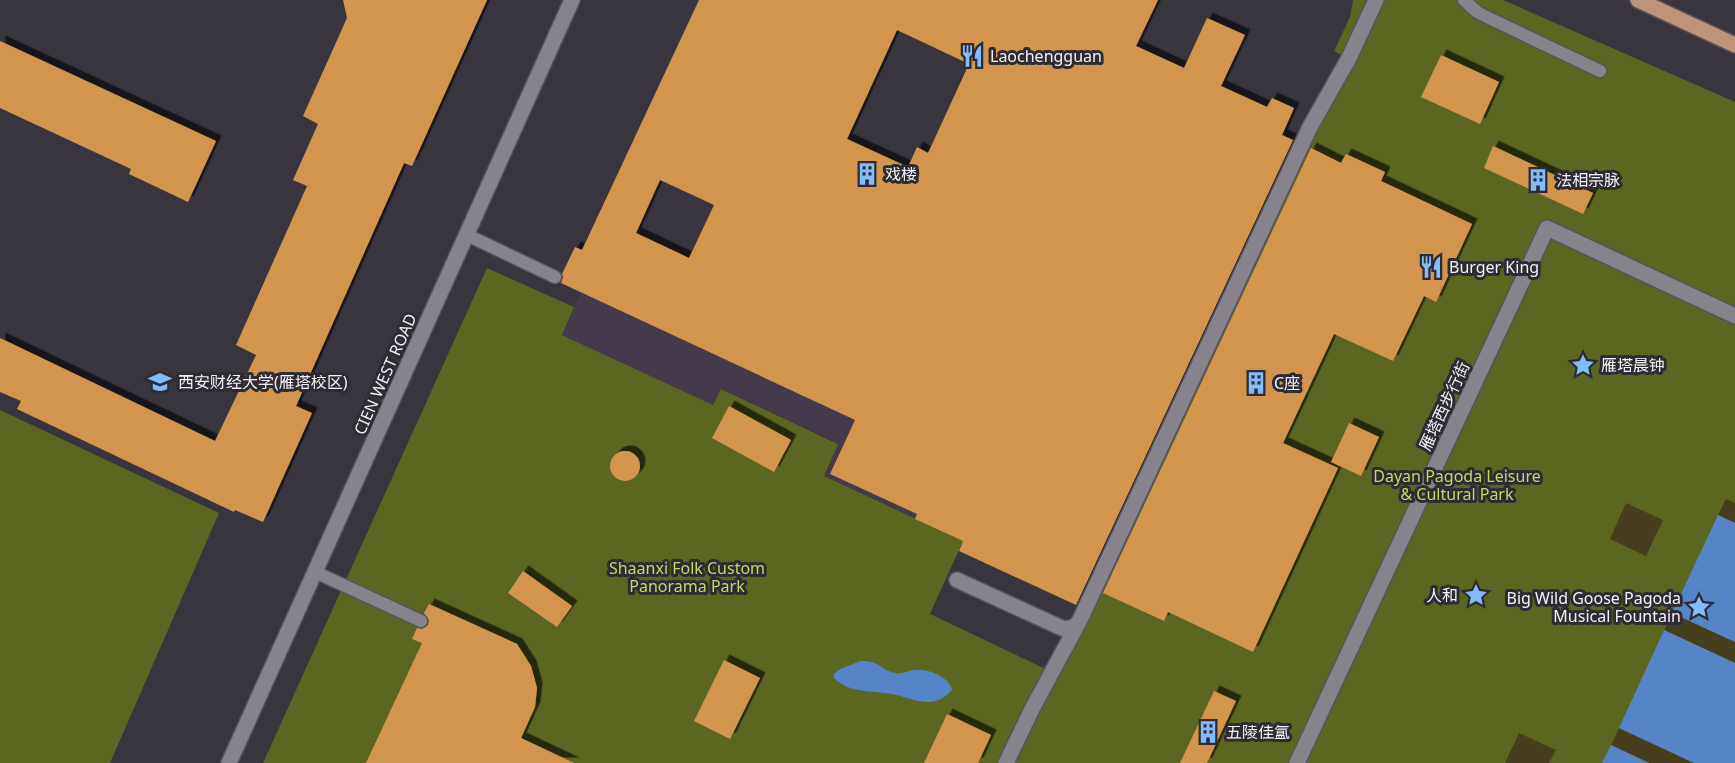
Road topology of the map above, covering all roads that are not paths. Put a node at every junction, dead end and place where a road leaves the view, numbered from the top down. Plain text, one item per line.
1 (572, 0) edge
2 (1376, 0) edge
3 (1464, 0) edge
4 (1638, 0) edge
5 (1735, 45) edge
6 (1600, 71) dead end
7 (467, 235) junction
8 (555, 277) dead end
9 (1735, 316) edge
10 (315, 572) junction
11 (957, 580) dead end
12 (421, 621) dead end
13 (1079, 622) junction
14 (228, 763) edge
15 (1006, 763) edge
16 (1298, 763) edge

1 - 7 street, CIEN WEST ROAD
2 - 13 street
3 - 6 lane
4 - 5 main road
7 - 8 lane
7 - 10 street, CIEN WEST ROAD
9 - 16 street, 雁塔西步行街
10 - 12 lane
10 - 14 street, CIEN WEST ROAD
11 - 13 street
13 - 15 street

